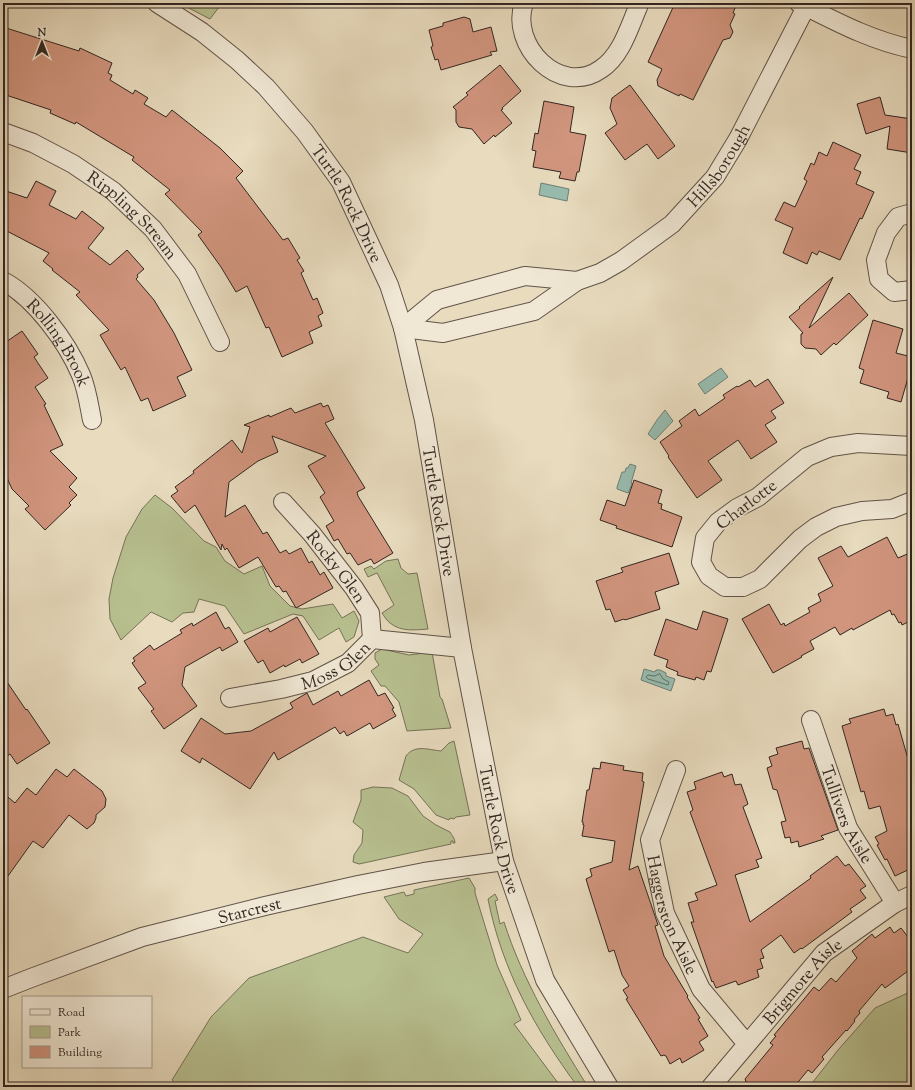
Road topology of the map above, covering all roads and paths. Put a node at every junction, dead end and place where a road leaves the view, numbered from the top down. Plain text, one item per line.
1 (157, 3) edge
2 (524, 3) edge
3 (639, 3) edge
4 (804, 4) edge
5 (912, 49) edge
6 (3, 132) edge
7 (912, 213) edge
8 (3, 281) edge
9 (577, 281) junction
10 (912, 290) edge
11 (403, 328) junction
12 (220, 342) dead end
13 (92, 420) dead end
14 (912, 446) edge
15 (912, 501) edge
16 (283, 502) dead end
17 (372, 639) junction
18 (462, 648) junction
19 (230, 698) dead end
20 (811, 720) dead end
21 (676, 770) dead end
22 (504, 861) junction
23 (912, 895) edge
24 (895, 903) junction
25 (3, 989) edge
26 (747, 1044) junction
27 (609, 1087) edge
28 (710, 1087) edge

1 - 11 street, Turtle Rock Drive
2 - 3 street
4 - 5 street
4 - 9 street, Hillsborough
6 - 12 street, Rippling Stream
7 - 10 street
8 - 13 street, Rolling Brook
9 - 11 street, Hillsborough
9 - 11 street, Hillsborough
11 - 18 street, Turtle Rock Drive
14 - 15 street, Charlotte
16 - 17 street, Rocky Glen
17 - 18 street, Moss Glen
17 - 19 street, Moss Glen
18 - 22 street, Turtle Rock Drive
20 - 24 street, Tullivers Aisle
21 - 26 street, Haggerston Aisle
22 - 25 street, Starcrest
22 - 27 street, Turtle Rock Drive
23 - 24 street, Brigmore Aisle
24 - 26 street, Brigmore Aisle
26 - 28 street, Brigmore Aisle

